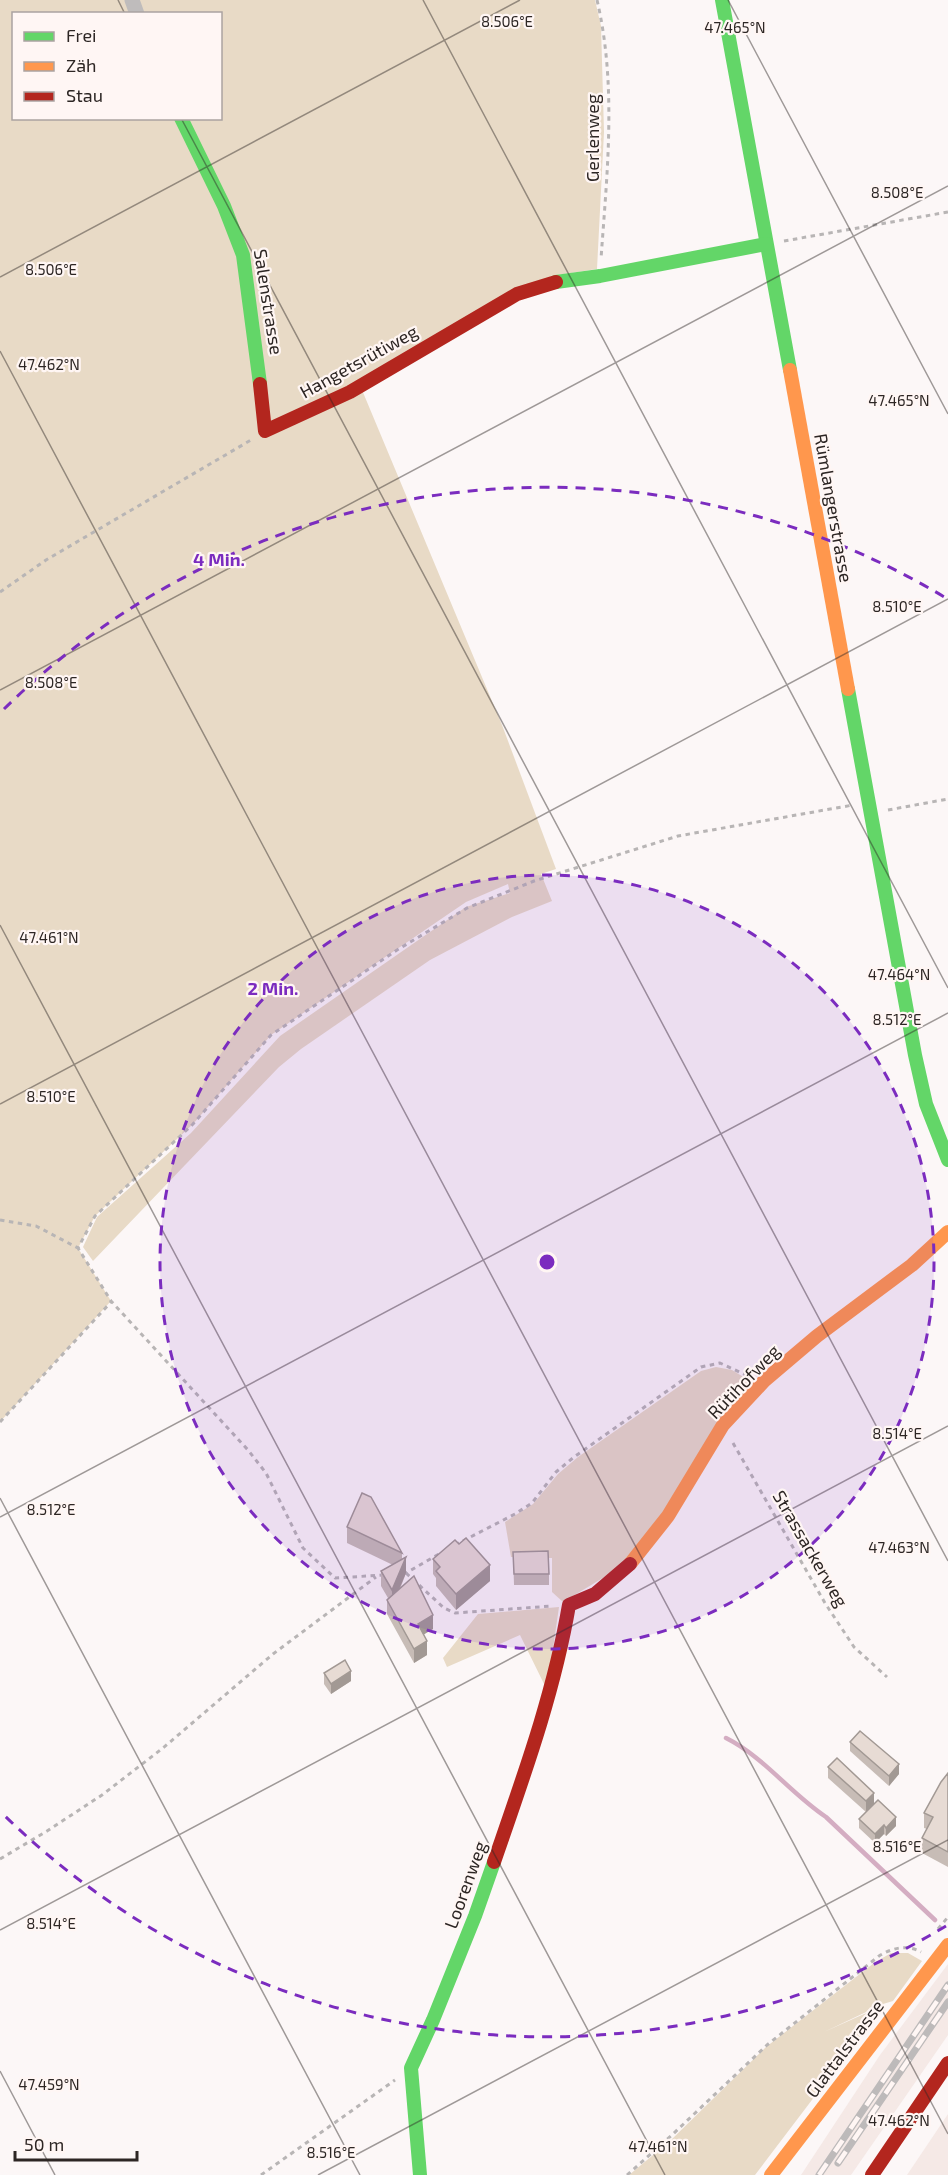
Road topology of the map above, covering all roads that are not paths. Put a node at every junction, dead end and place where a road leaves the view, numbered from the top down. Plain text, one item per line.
1 (722, 0) edge
2 (182, 120) edge
3 (766, 244) junction
4 (266, 432) joint
5 (948, 1160) edge
6 (948, 1232) edge
7 (569, 1605) joint
8 (948, 1945) edge
9 (948, 2063) edge
10 (420, 2175) edge
11 (771, 2175) edge
12 (873, 2175) edge

1 - 3 street, Rümlangerstrasse
2 - 4 street, Salenstrasse
3 - 4 street, Hangetsrütiweg
3 - 5 street, Rümlangerstrasse
6 - 7 street, Rütihofweg
7 - 10 street, Loorenweg
8 - 11 street, Glattalstrasse
9 - 12 street

